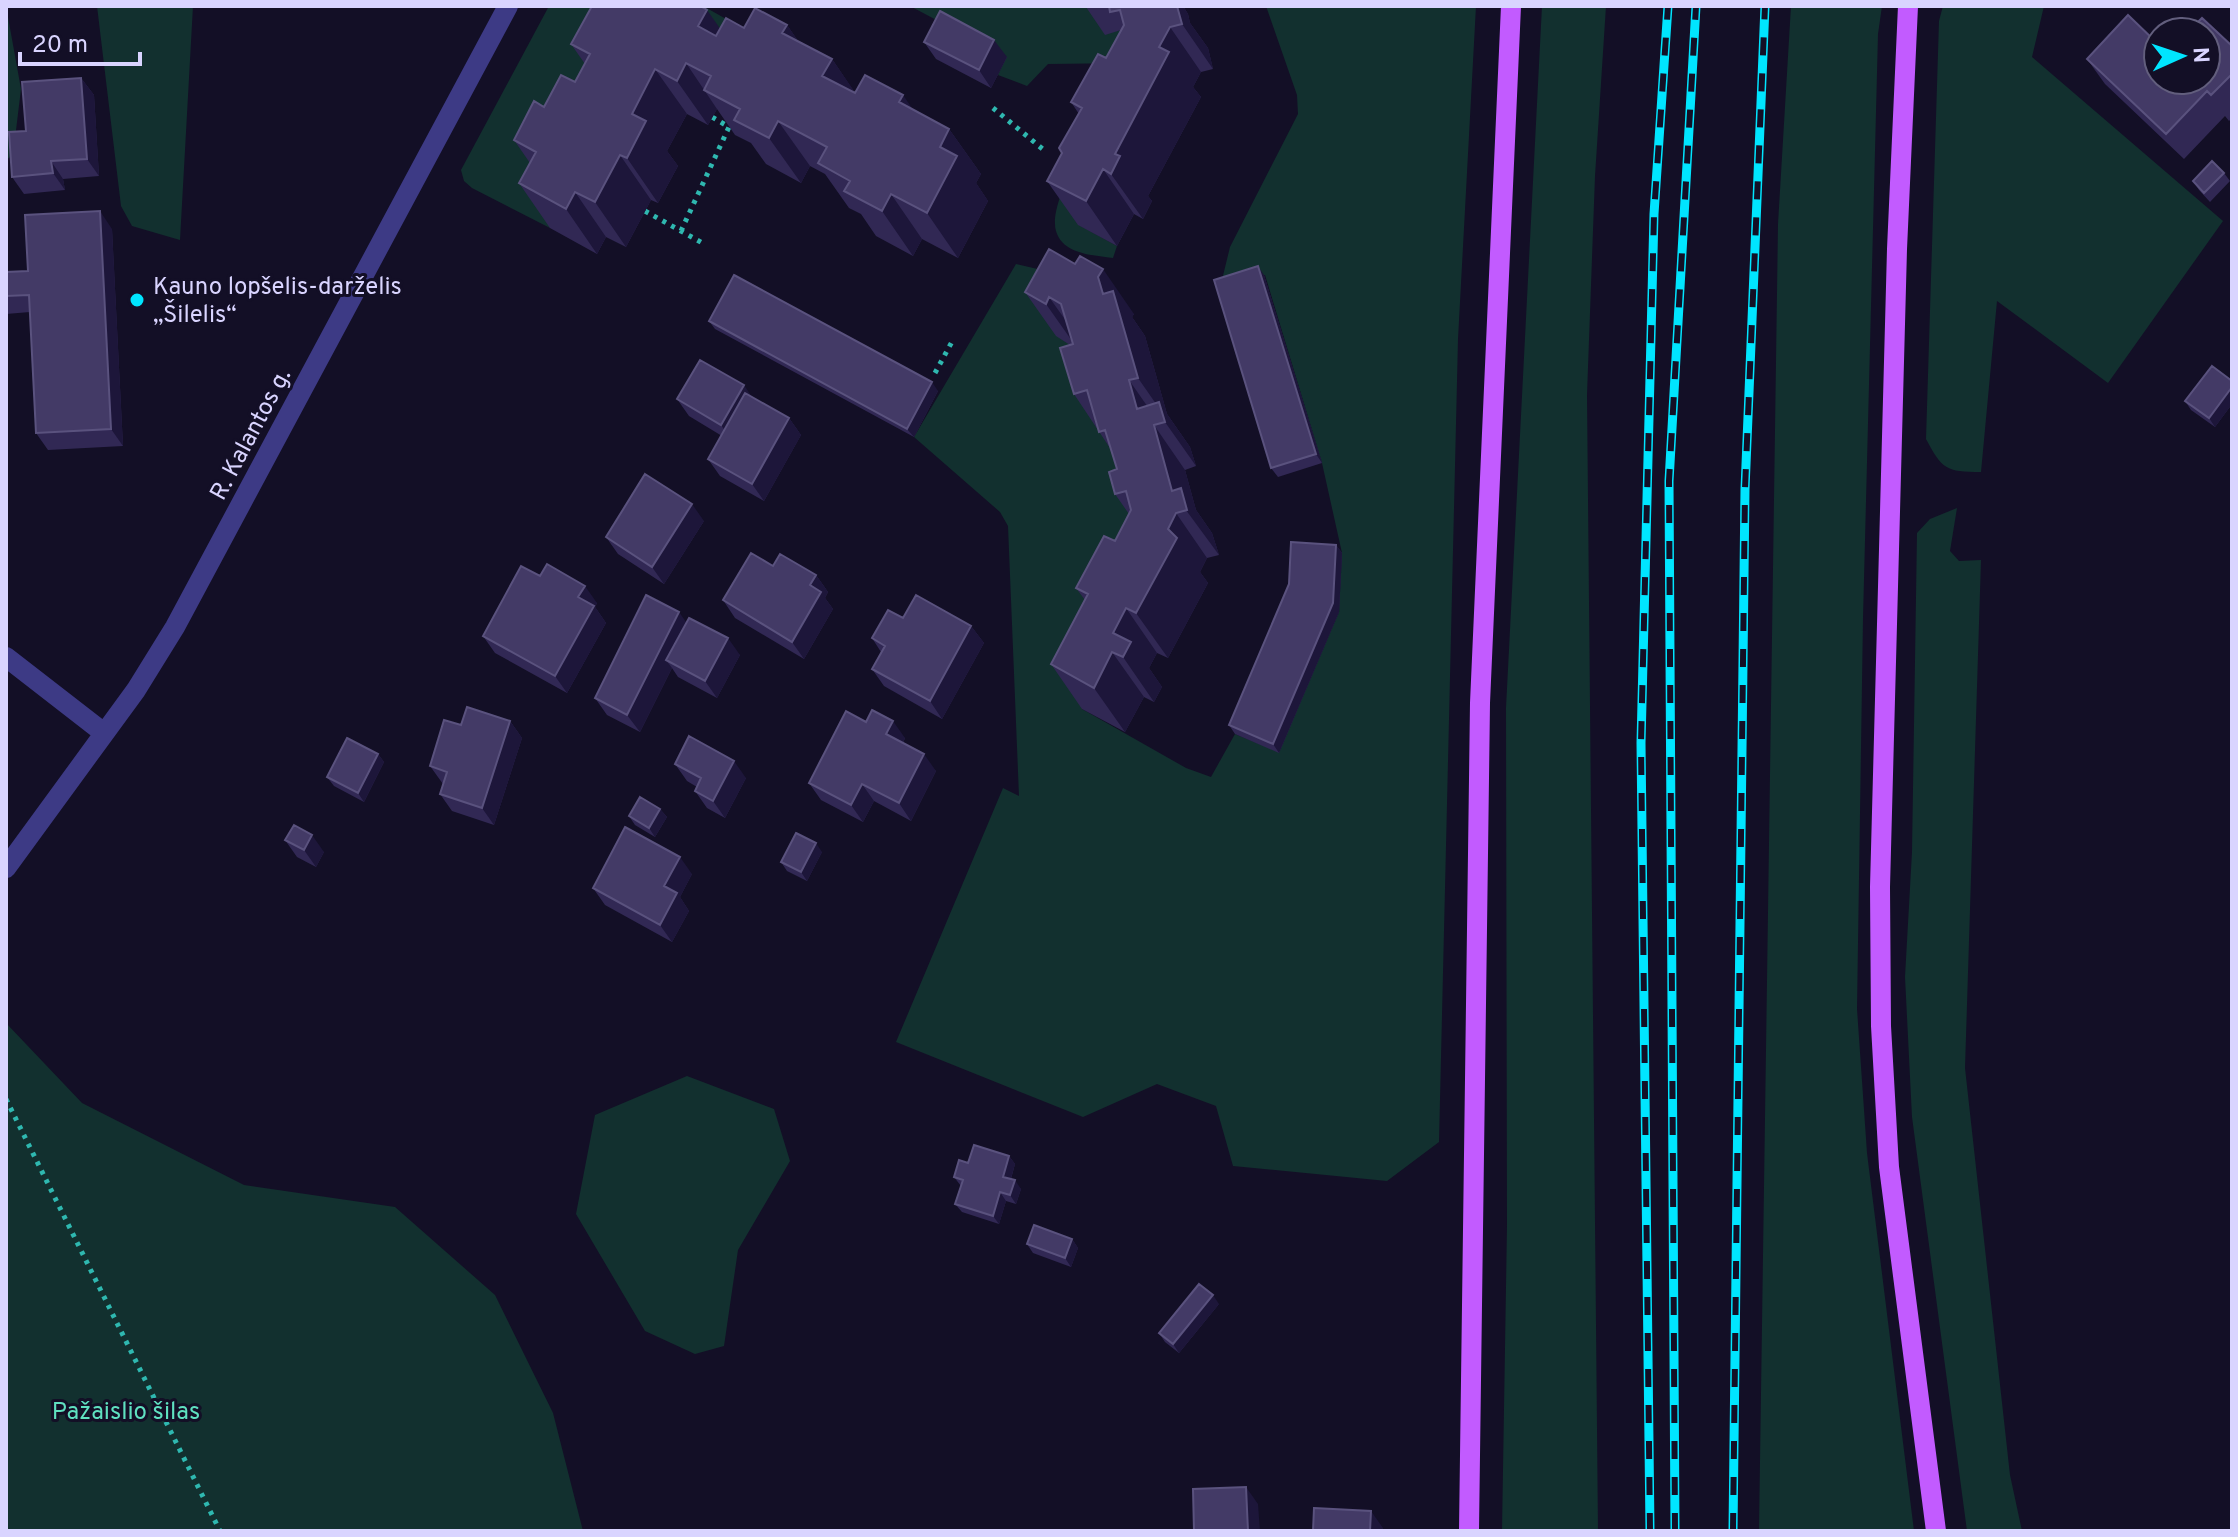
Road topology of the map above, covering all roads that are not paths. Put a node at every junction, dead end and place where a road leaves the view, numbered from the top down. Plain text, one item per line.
1 (508, 6) edge
2 (1511, 6) edge
3 (1908, 6) edge
4 (6, 657) edge
5 (104, 733) junction
6 (6, 868) edge
7 (1469, 1531) edge
8 (1936, 1531) edge

1 - 5 street, R. Kalantos g.
2 - 7 main road
3 - 8 main road
4 - 5 street
5 - 6 street, R. Kalantos g.

